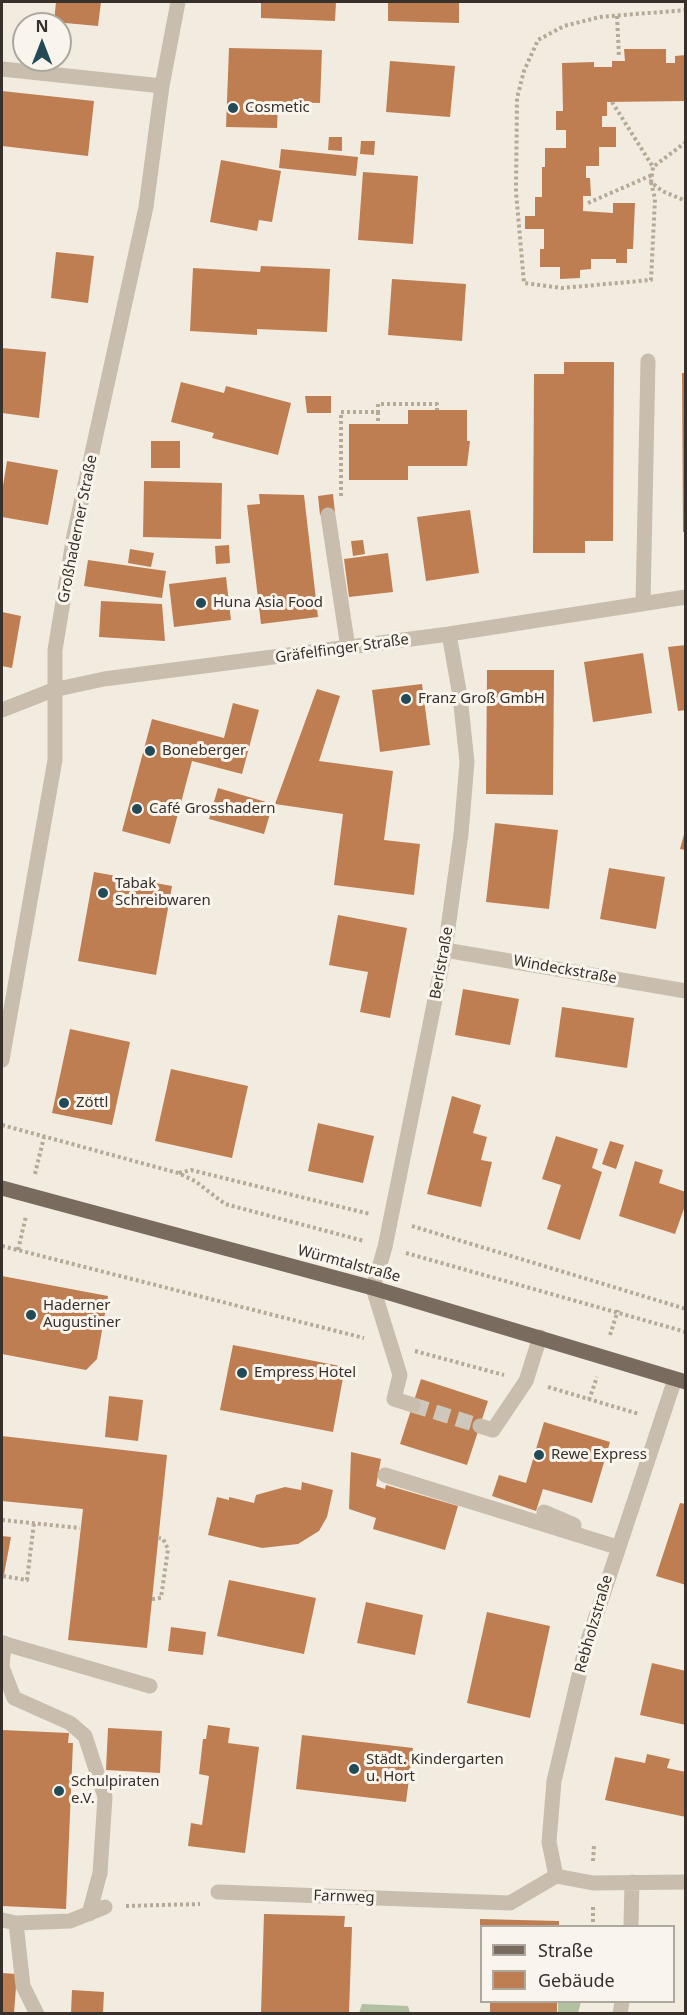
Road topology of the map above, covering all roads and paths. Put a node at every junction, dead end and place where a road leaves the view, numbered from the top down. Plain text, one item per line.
1 (178, 2) edge
2 (686, 10) edge
3 (617, 16) junction
4 (619, 57) dead end
5 (2, 69) edge
6 (162, 86) junction
7 (612, 102) dead end
8 (686, 142) edge
9 (654, 167) junction
10 (652, 175) junction
11 (651, 182) junction
12 (686, 201) edge
13 (588, 203) dead end
14 (648, 361) dead end
15 (437, 410) dead end
16 (378, 412) junction
17 (378, 424) dead end
18 (328, 517) joint
19 (686, 597) edge
20 (643, 604) junction
21 (449, 634) junction
22 (348, 648) junction
23 (53, 690) junction
24 (2, 710) edge
25 (445, 950) junction
26 (686, 991) edge
27 (2, 1060) edge
28 (2, 1125) edge
29 (178, 1173) junction
30 (2, 1188) edge
31 (390, 1219) junction
32 (2, 1246) edge
33 (385, 1247) junction
34 (373, 1288) junction
35 (686, 1309) edge
36 (686, 1332) edge
37 (540, 1337) junction
38 (389, 1345) junction
39 (680, 1380) edge
40 (526, 1381) junction
41 (412, 1405) tunnel mouth
42 (661, 1421) junction
43 (480, 1426) tunnel mouth
44 (385, 1474) dead end
45 (544, 1512) dead end
46 (2, 1520) edge
47 (34, 1523) junction
48 (80, 1528) dead end
49 (159, 1538) dead end
50 (619, 1542) junction
51 (3, 1576) dead end
52 (152, 1599) dead end
53 (3, 1643) edge
54 (150, 1686) dead end
55 (14, 1698) junction
56 (2, 1708) edge
57 (556, 1876) junction
58 (632, 1882) junction
59 (686, 1882) edge
60 (218, 1892) joint
61 (105, 1907) joint
62 (89, 1914) junction
63 (9, 1922) edge
64 (631, 1925) edge
65 (37, 2013) edge

1 - 6 street, Großhaderner Straße
2 - 3 path
3 - 4 path
3 - 11 path
5 - 6 street
6 - 23 street, Großhaderner Straße
7 - 9 path
8 - 9 path
9 - 10 path
10 - 11 path
10 - 13 path
11 - 12 path
14 - 20 street
15 - 16 path
16 - 17 path
16 - 18 path
18 - 22 street
19 - 20 street, Gräfelfinger Straße
20 - 21 street, Gräfelfinger Straße
21 - 22 street, Gräfelfinger Straße
21 - 25 street, Berlstraße
22 - 23 street, Gräfelfinger Straße
23 - 24 street, Gräfelfinger Straße
23 - 27 street, Großhaderner Straße
25 - 26 street, Windeckstraße
25 - 31 street, Berlstraße
28 - 29 path
29 - 31 path
29 - 33 path
30 - 34 main road, Würmtalstraße
31 - 33 street, Berlstraße
31 - 35 path
32 - 38 path
33 - 34 street, Berlstraße
33 - 36 path
34 - 37 main road, Würmtalstraße
34 - 38 street
37 - 39 main road, Würmtalstraße
37 - 40 street
38 - 40 path
38 - 41 street
39 - 42 street, Rebholzstraße
40 - 42 path
40 - 43 street
42 - 50 street, Rebholzstraße
44 - 50 street
45 - 50 street
46 - 47 path
47 - 48 path
47 - 51 path
49 - 52 path
50 - 57 street, Rebholzstraße
53 - 54 street
53 - 55 street
55 - 56 street
55 - 62 street
57 - 58 street
57 - 60 street, Farnweg
58 - 59 street
58 - 64 street
60 - 61 path
61 - 62 street
62 - 63 street
63 - 65 street

